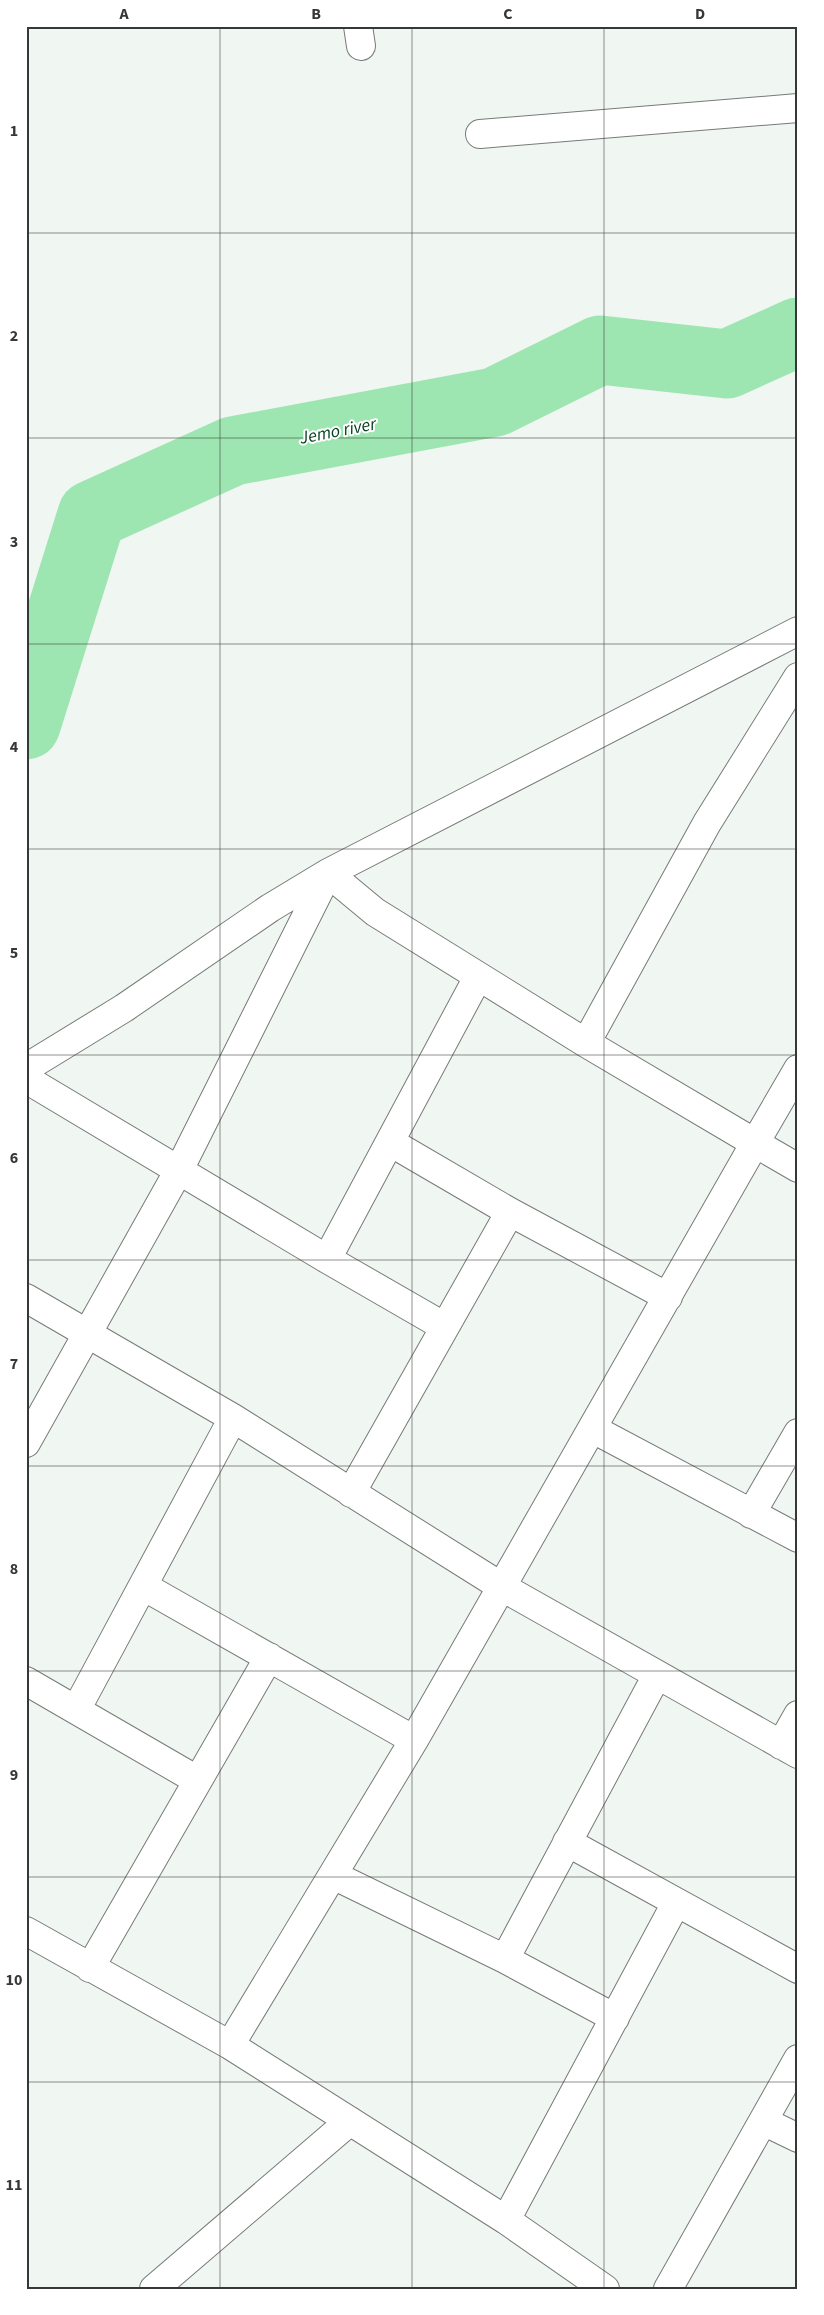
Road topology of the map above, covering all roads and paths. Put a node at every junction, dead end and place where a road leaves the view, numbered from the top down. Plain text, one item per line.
1 (798, 108) edge
2 (480, 134) dead end
3 (798, 631) edge
4 (798, 676) edge
5 (328, 872) junction
6 (478, 976) junction
7 (586, 1043) junction
8 (26, 1068) edge
9 (798, 1069) edge
10 (26, 1079) edge
11 (390, 1142) junction
12 (755, 1143) junction
13 (798, 1168) edge
14 (179, 1170) junction
15 (510, 1212) junction
16 (327, 1259) junction
17 (668, 1297) junction
18 (26, 1298) edge
19 (445, 1327) junction
20 (89, 1333) junction
21 (233, 1418) junction
22 (593, 1429) junction
23 (798, 1433) edge
24 (26, 1442) edge
25 (351, 1492) junction
26 (751, 1514) junction
27 (798, 1538) edge
28 (143, 1586) junction
29 (502, 1587) junction
30 (269, 1657) junction
31 (657, 1675) junction
32 (26, 1681) edge
33 (76, 1710) junction
34 (798, 1715) edge
35 (414, 1740) junction
36 (789, 1750) edge
37 (197, 1780) junction
38 (567, 1842) junction
39 (333, 1875) junction
40 (676, 1903) junction
41 (26, 1932) edge
42 (505, 1959) junction
43 (90, 1968) junction
44 (798, 1969) edge
45 (614, 2018) junction
46 (230, 2045) junction
47 (798, 2060) edge
48 (350, 2121) junction
49 (763, 2121) junction
50 (798, 2138) edge
51 (506, 2220) junction
52 (154, 2289) edge
53 (605, 2289) edge
54 (668, 2289) edge

1 - 2 street
3 - 5 street
4 - 7 street
5 - 6 street
5 - 8 street
5 - 14 street
6 - 7 street
6 - 11 street
7 - 12 street
9 - 12 street
10 - 14 street
11 - 15 street
11 - 16 street
12 - 13 street
12 - 17 street
14 - 16 street
14 - 20 street
15 - 17 street
15 - 19 street
16 - 19 street
17 - 22 street
18 - 20 street
19 - 25 street
20 - 21 street
20 - 24 street
21 - 25 street
21 - 28 street
22 - 26 street
22 - 29 street
23 - 26 street
25 - 29 street
26 - 27 street
28 - 30 street
28 - 33 street
29 - 31 street
29 - 35 street
30 - 35 street
30 - 37 street
31 - 36 street
31 - 38 street
32 - 33 street
33 - 37 street
34 - 36 street
35 - 39 street
37 - 43 street
38 - 40 street
38 - 42 street
39 - 42 street
39 - 46 street
40 - 44 street
40 - 45 street
41 - 43 street
42 - 45 street
43 - 46 street
45 - 51 street
46 - 48 street
47 - 49 street
48 - 51 street
48 - 52 street
49 - 50 street
49 - 54 street
51 - 53 street

